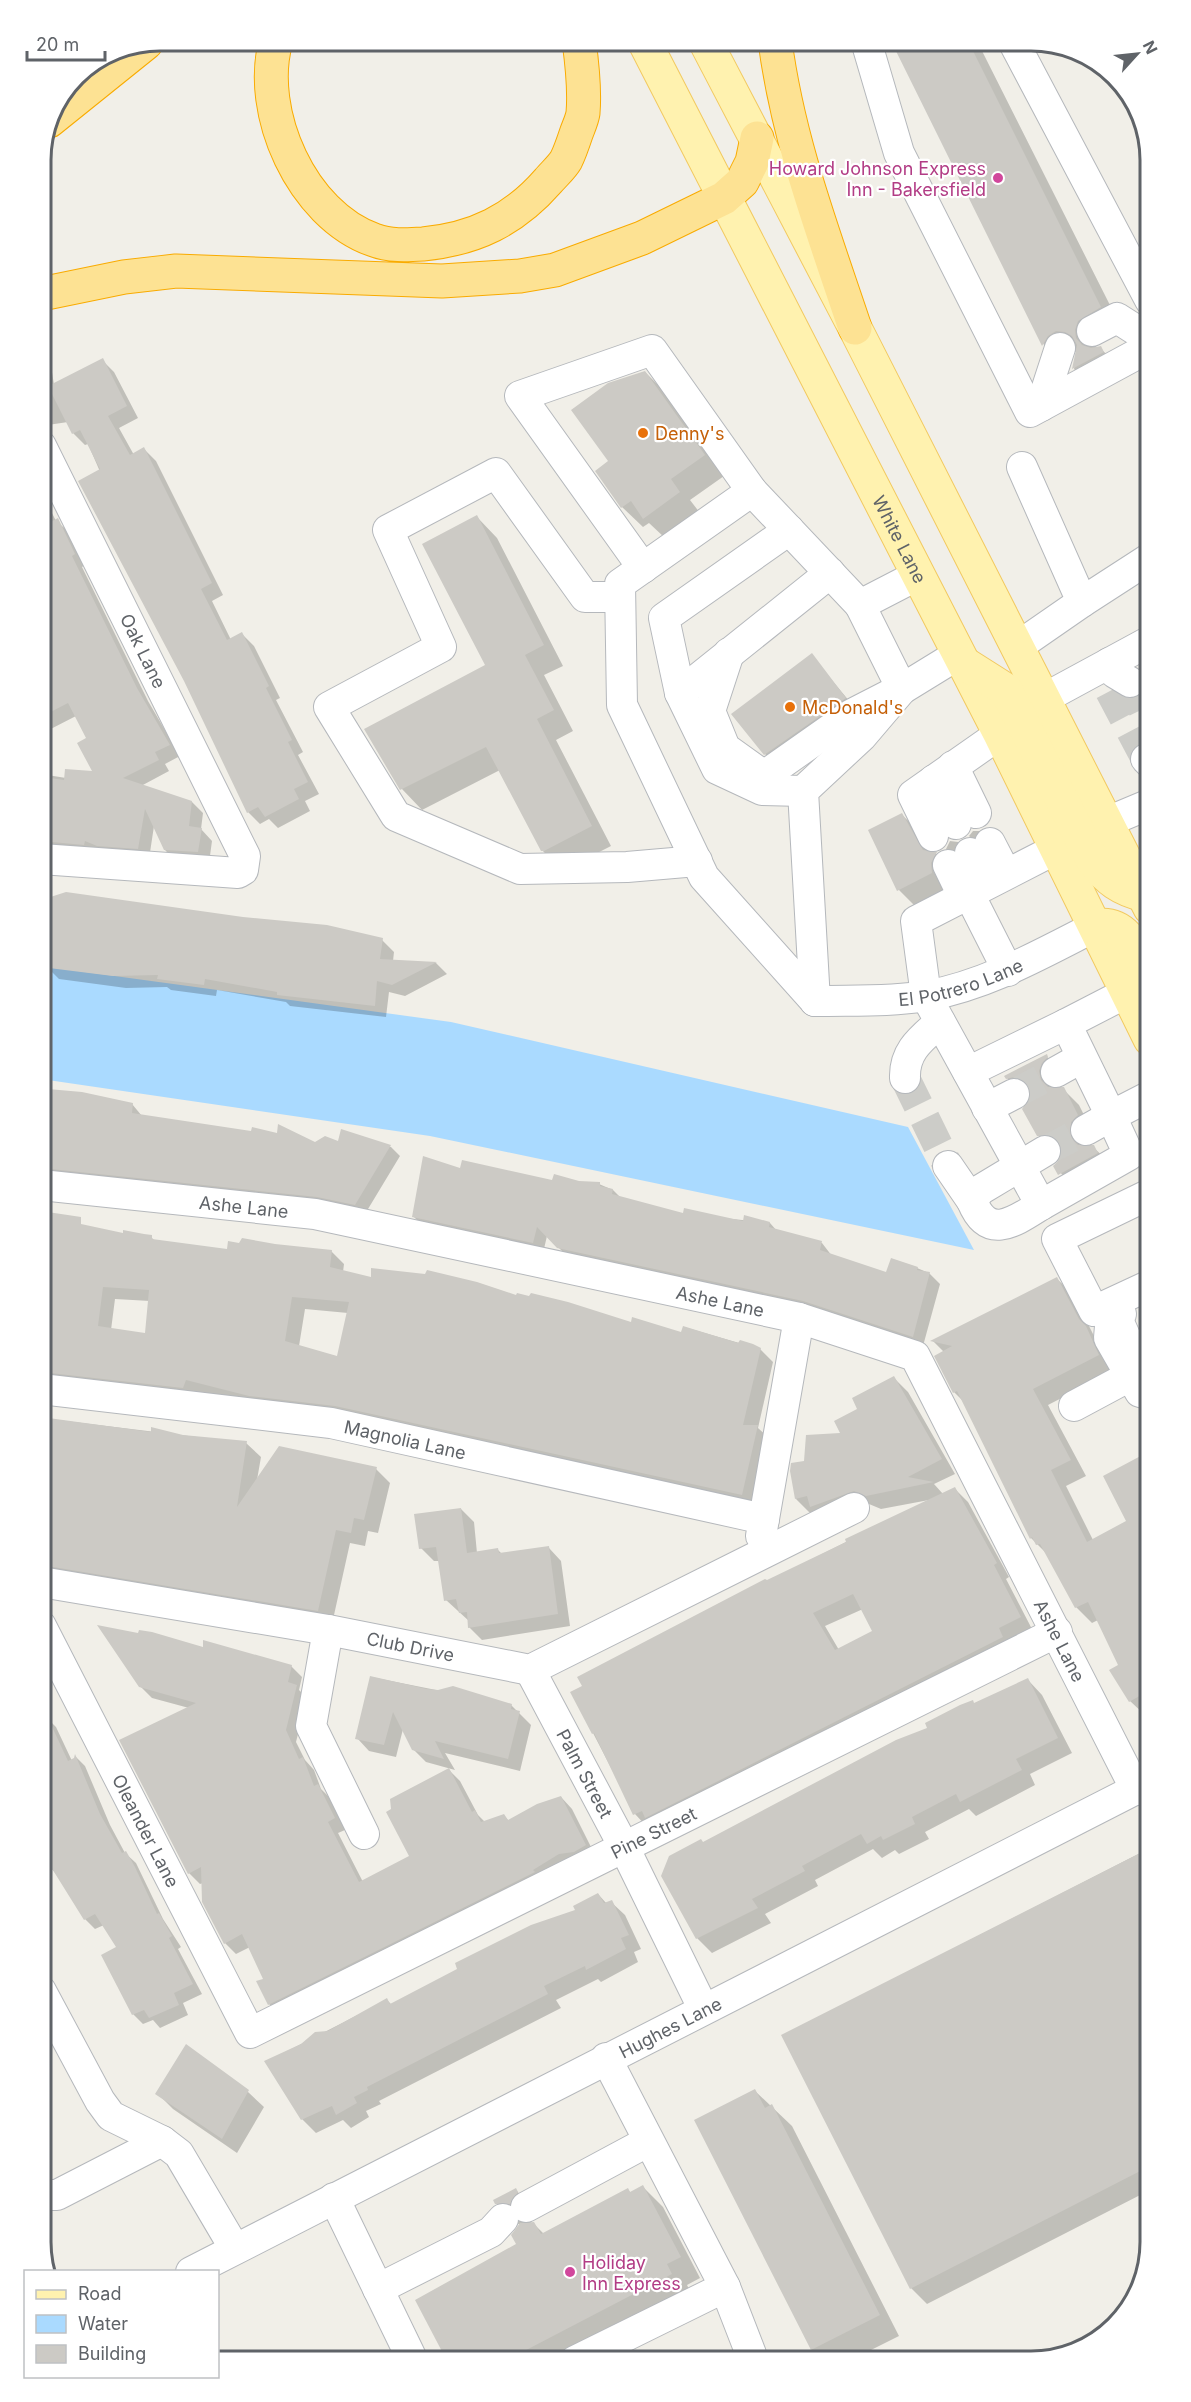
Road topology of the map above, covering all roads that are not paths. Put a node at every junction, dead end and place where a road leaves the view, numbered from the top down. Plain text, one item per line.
1 (275, 51) edge
2 (580, 51) edge
3 (649, 51) edge
4 (710, 51) edge
5 (776, 51) edge
6 (869, 51) edge
7 (1018, 51) edge
8 (131, 55) edge
9 (63, 109) edge
10 (757, 138) junction
11 (724, 198) junction
12 (1140, 280) edge
13 (51, 292) edge
14 (855, 328) junction
15 (1092, 331) dead end
16 (1140, 333) edge
17 (1060, 348) dead end
18 (1140, 352) edge
19 (1041, 406) junction
20 (51, 466) edge
21 (1022, 467) dead end
22 (752, 491) junction
23 (789, 530) junction
24 (1140, 564) edge
25 (643, 568) junction
26 (830, 573) junction
27 (918, 575) junction
28 (620, 597) junction
29 (1082, 602) junction
30 (860, 605) junction
31 (1017, 647) junction
32 (729, 653) junction
33 (961, 658) junction
34 (1129, 666) edge
35 (902, 689) junction
36 (680, 693) junction
37 (1043, 699) junction
38 (1000, 734) junction
39 (943, 773) junction
40 (803, 791) junction
41 (1140, 808) edge
42 (1107, 822) junction
43 (1058, 848) junction
44 (51, 860) edge
45 (697, 861) junction
46 (1140, 884) edge
47 (981, 887) junction
48 (1140, 896) edge
49 (1096, 926) junction
50 (1008, 971) junction
51 (1139, 984) edge
52 (926, 996) junction
53 (815, 1002) junction
54 (940, 1022) junction
55 (1066, 1024) junction
56 (1082, 1058) junction
57 (968, 1072) junction
58 (1056, 1072) tunnel mouth
59 (905, 1078) tunnel mouth
60 (1014, 1094) tunnel mouth
61 (1140, 1101) edge
62 (987, 1108) junction
63 (1099, 1123) junction
64 (1045, 1151) tunnel mouth
65 (1129, 1155) junction
66 (948, 1166) tunnel mouth
67 (1020, 1166) junction
68 (1140, 1176) edge
69 (51, 1186) edge
70 (1140, 1200) edge
71 (972, 1201) junction
72 (1041, 1205) junction
73 (1140, 1290) edge
74 (1140, 1295) edge
75 (799, 1318) junction
76 (1140, 1368) edge
77 (1140, 1378) edge
78 (51, 1390) edge
79 (1074, 1406) dead end
80 (854, 1508) dead end
81 (764, 1519) junction
82 (757, 1557) junction
83 (51, 1584) edge
84 (328, 1630) junction
85 (1057, 1632) junction
86 (51, 1647) edge
87 (530, 1670) junction
88 (1140, 1781) edge
89 (1140, 1788) edge
90 (363, 1834) dead end
91 (623, 1845) junction
92 (703, 2008) junction
93 (51, 2011) edge
94 (250, 2033) joint
95 (606, 2058) junction
96 (162, 2141) junction
97 (647, 2142) junction
98 (51, 2195) edge
99 (334, 2198) junction
100 (234, 2249) junction
101 (193, 2270) edge
102 (725, 2287) junction
103 (378, 2289) junction
104 (408, 2351) edge
105 (594, 2351) edge
106 (750, 2351) edge

1 - 2 highway
3 - 11 main road, White Lane
4 - 10 main road
5 - 14 highway
6 - 19 street
7 - 12 street
8 - 9 highway
10 - 11 highway
10 - 14 main road
11 - 13 highway
11 - 27 main road, White Lane
14 - 31 main road
15 - 16 street
17 - 19 street
18 - 19 street
20 - 44 street, Oak Lane
21 - 29 street
22 - 23 street
22 - 25 street
22 - 25 street
23 - 26 street
23 - 36 street
24 - 29 street
25 - 28 street
26 - 30 street
26 - 32 street
27 - 30 street
27 - 33 main road, White Lane
28 - 45 street
28 - 45 street
29 - 31 street
30 - 35 street
31 - 37 main road
32 - 35 street
32 - 36 street
33 - 35 street
33 - 38 main road, White Lane
33 - 48 main road
34 - 37 street
35 - 40 street
36 - 40 street
37 - 42 main road
38 - 39 street
38 - 43 main road, White Lane
39 - 39 street
40 - 53 street
41 - 42 street
42 - 46 main road
43 - 47 street
43 - 49 main road, White Lane
45 - 53 street
47 - 47 street
47 - 50 street
47 - 52 street
49 - 50 street, El Potrero Lane
49 - 51 main road
50 - 52 street, El Potrero Lane
51 - 55 street
52 - 53 street, El Potrero Lane
52 - 54 street
54 - 57 street
54 - 59 street
55 - 56 street
55 - 57 street
56 - 58 street
56 - 63 street
57 - 62 street
60 - 62 street
61 - 63 street
62 - 67 street
63 - 65 street
64 - 67 street
65 - 68 street
65 - 72 street
66 - 71 street
67 - 71 street
67 - 72 street
69 - 75 street, Ashe Lane
70 - 73 street
71 - 72 street
74 - 76 street
75 - 81 street
75 - 85 street, Ashe Lane
77 - 79 street
78 - 81 street, Magnolia Lane
80 - 82 street
81 - 82 street
82 - 87 street
83 - 84 street, Club Drive
84 - 87 street, Club Drive
84 - 90 street
85 - 88 street, Ashe Lane
85 - 91 street, Pine Street
86 - 94 street, Oleander Lane
87 - 91 street, Palm Street
89 - 92 street, Hughes Lane
91 - 92 street, Palm Street
91 - 94 street, Pine Street
92 - 95 street, Hughes Lane
93 - 96 street
95 - 97 street
95 - 99 street, Hughes Lane
96 - 98 street
96 - 100 street
97 - 102 street
97 - 103 street
99 - 100 street, Hughes Lane
99 - 103 street
100 - 101 street, Hughes Lane
102 - 105 street
102 - 106 street
103 - 104 street

